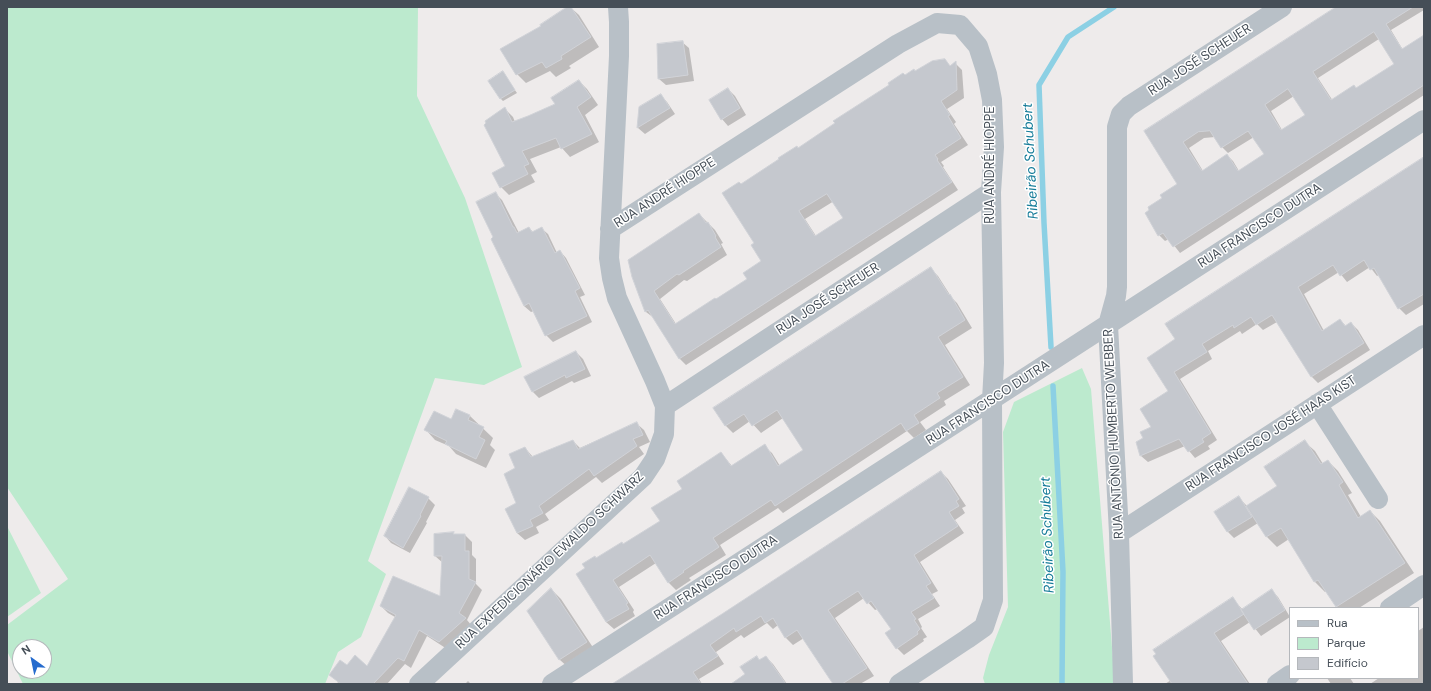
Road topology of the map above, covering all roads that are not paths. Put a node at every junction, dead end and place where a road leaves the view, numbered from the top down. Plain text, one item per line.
1 (618, 7) edge
2 (1282, 7) edge
3 (1120, 114) joint
4 (1424, 120) edge
5 (991, 192) junction
6 (610, 228) junction
7 (1108, 325) junction
8 (1424, 335) edge
9 (992, 400) junction
10 (1317, 404) junction
11 (665, 406) junction
12 (1378, 499) dead end
13 (1119, 533) junction
14 (1424, 585) edge
15 (1391, 607) edge
16 (1289, 676) edge
17 (418, 684) edge
18 (552, 684) edge
19 (899, 684) edge
20 (1123, 684) edge
21 (1277, 684) edge

1 - 6 street, RUA EXPEDICIONÁRIO EWALDO SCHWARZ
2 - 3 street, RUA JOSÉ SCHEUER
3 - 7 street, RUA ANTÔNIO HUMBERTO WEBBER
4 - 7 street, RUA FRANCISCO DUTRA
5 - 6 street, RUA ANDRÉ HIOPPE
5 - 9 street, RUA ANDRÉ HIOPPE
5 - 11 street, RUA JOSÉ SCHEUER
6 - 11 street, RUA EXPEDICIONÁRIO EWALDO SCHWARZ
7 - 9 street, RUA FRANCISCO DUTRA
7 - 13 street, RUA ANTÔNIO HUMBERTO WEBBER
8 - 10 street, RUA FRANCISCO JOSÉ HAAS KIST
9 - 18 street, RUA FRANCISCO DUTRA
9 - 19 street, RUA ANDRÉ HIOPPE
10 - 12 street
10 - 13 street, RUA FRANCISCO JOSÉ HAAS KIST
11 - 17 street, RUA EXPEDICIONÁRIO EWALDO SCHWARZ
13 - 20 street, RUA ANTÔNIO HUMBERTO WEBBER
14 - 15 street
16 - 21 street

